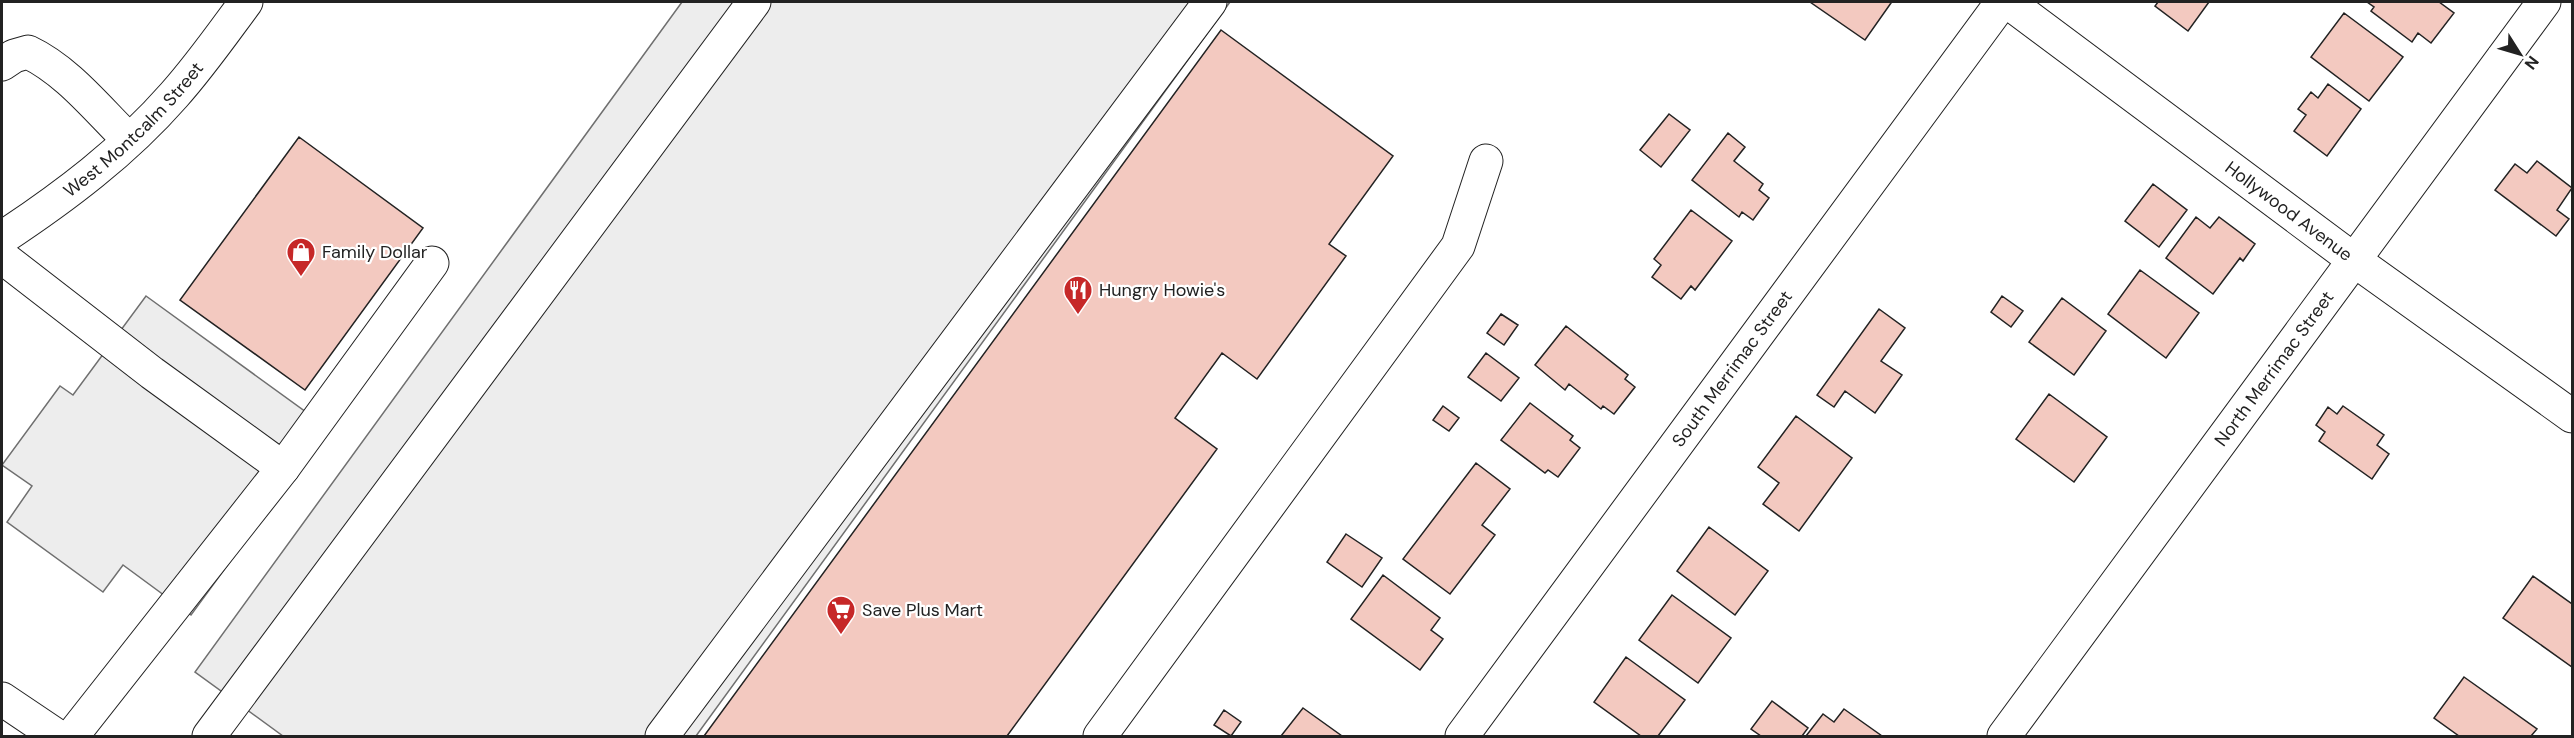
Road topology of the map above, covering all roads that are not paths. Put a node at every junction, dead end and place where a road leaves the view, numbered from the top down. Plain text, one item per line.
1 (246, 2) edge
2 (754, 2) edge
3 (1210, 2) edge
4 (2002, 2) edge
5 (2008, 2) edge
6 (2544, 2) edge
7 (2, 64) edge
8 (129, 141) junction
9 (1486, 162) dead end
10 (2, 238) edge
11 (2, 257) edge
12 (2354, 260) junction
13 (432, 263) dead end
14 (2572, 416) edge
15 (283, 468) junction
16 (3, 702) edge
17 (57, 736) edge
18 (72, 736) edge
19 (209, 736) edge
20 (662, 736) edge
21 (1100, 736) edge
22 (1462, 736) edge
23 (2004, 736) edge

1 - 8 street, West Montcalm Street
2 - 19 street
3 - 20 street
4 - 22 street, South Merrimac Street
5 - 12 street, Hollywood Avenue
6 - 12 street, North Merrimac Street
7 - 8 street
8 - 10 street, West Montcalm Street
9 - 21 street
11 - 15 street
12 - 14 street, Hollywood Avenue
12 - 23 street, North Merrimac Street
13 - 15 street
15 - 18 street
16 - 17 street

